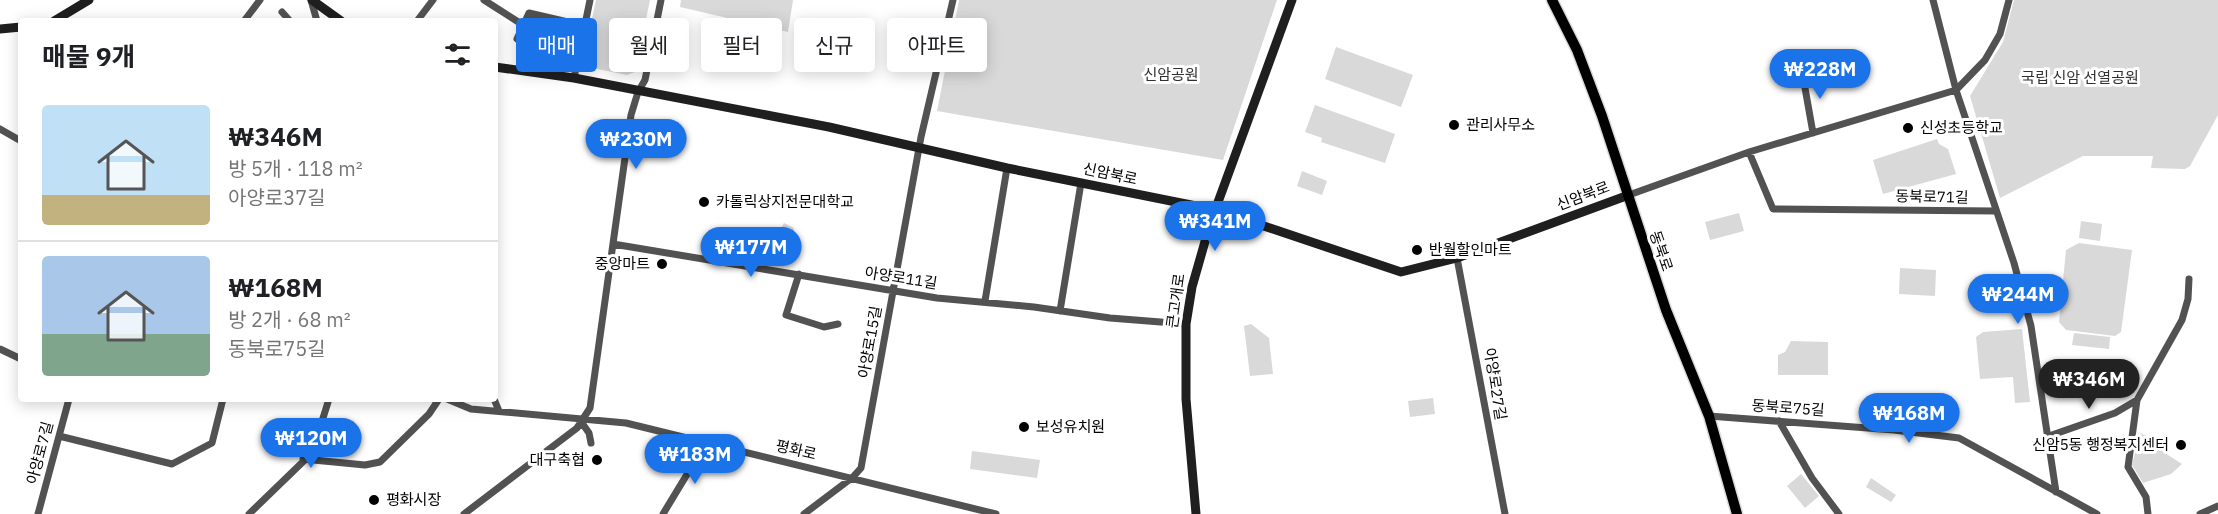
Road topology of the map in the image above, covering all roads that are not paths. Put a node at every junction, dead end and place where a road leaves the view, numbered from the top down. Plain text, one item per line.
1 (89, 0) edge
2 (260, 0) edge
3 (311, 0) edge
4 (433, 0) edge
5 (484, 0) edge
6 (590, 0) edge
7 (661, 0) edge
8 (953, 0) edge
9 (1292, 0) edge
10 (1552, 0) edge
11 (1933, 0) edge
12 (2009, 0) edge
13 (282, 12) dead end
14 (60, 18) edge
15 (246, 18) edge
16 (287, 18) edge
17 (316, 18) edge
18 (337, 18) edge
19 (419, 18) edge
20 (527, 18) edge
21 (551, 18) edge
22 (587, 18) edge
23 (516, 21) edge
24 (18, 27) edge
25 (0, 29) edge
26 (498, 67) edge
27 (1802, 71) dead end
28 (575, 72) edge
29 (574, 78) junction
30 (1956, 90) junction
31 (638, 92) junction
32 (0, 129) edge
33 (1814, 133) junction
34 (18, 139) edge
35 (920, 148) junction
36 (1749, 152) junction
37 (1007, 168) junction
38 (1081, 183) junction
39 (1626, 196) junction
40 (1216, 210) junction
41 (1995, 211) junction
42 (613, 244) junction
43 (1457, 258) junction
44 (799, 274) junction
45 (2189, 279) dead end
46 (893, 291) junction
47 (985, 302) junction
48 (1060, 311) junction
49 (838, 324) dead end
50 (1186, 324) junction
51 (0, 349) edge
52 (18, 358) edge
53 (2137, 400) junction
54 (68, 402) edge
55 (222, 402) edge
56 (328, 402) edge
57 (437, 402) edge
58 (453, 402) edge
59 (495, 402) edge
60 (499, 411) junction
61 (1709, 416) junction
62 (1779, 420) junction
63 (584, 421) junction
64 (59, 436) junction
65 (2049, 436) junction
66 (591, 443) dead end
67 (706, 443) junction
68 (303, 459) junction
69 (853, 477) junction
70 (2056, 492) junction
71 (2218, 507) edge
72 (1740, 513) edge
73 (38, 514) edge
74 (249, 514) edge
75 (464, 514) edge
76 (663, 514) edge
77 (804, 514) edge
78 (996, 514) edge
79 (1196, 514) edge
80 (1505, 514) edge
81 (1839, 514) edge
82 (2097, 514) edge
83 (2148, 514) edge
84 (2200, 514) edge

1 - 14 street
2 - 15 street
3 - 17 street
3 - 18 street
4 - 19 street
5 - 23 street
6 - 22 street
7 - 31 street
8 - 35 street, 아양로15길
9 - 40 street, 큰고개로
10 - 39 main road, 동북로
11 - 30 street
12 - 30 street
13 - 16 street
20 - 21 street
24 - 25 street
26 - 29 street, 신암북로
27 - 33 street
28 - 29 street
29 - 31 street, 신암북로
30 - 33 street
30 - 41 street
31 - 35 street, 신암북로
31 - 42 street
32 - 34 street
33 - 36 street
35 - 37 street, 신암북로
35 - 46 street, 아양로15길
36 - 39 street
36 - 41 street, 동북로71길
37 - 38 street, 신암북로
37 - 47 street
38 - 40 street, 신암북로
38 - 48 street
39 - 43 street, 신암북로
39 - 61 main road, 동북로
40 - 43 street, 신암북로
40 - 50 street, 큰고개로
41 - 65 street
42 - 44 street, 아양로11길
42 - 63 street
43 - 80 street, 아양로27길
44 - 46 street, 아양로11길
44 - 49 street
45 - 53 street
46 - 47 street, 아양로11길
46 - 69 street, 아양로15길
47 - 48 street, 아양로11길
48 - 50 street, 아양로11길
50 - 79 street, 큰고개로
51 - 52 street
53 - 65 street
53 - 83 street
54 - 64 street, 아양로7길
55 - 64 street
56 - 68 street
57 - 68 street
58 - 60 street, 평화로
59 - 60 street
60 - 63 street, 평화로
61 - 62 street, 동북로75길
61 - 72 main road, 동북로
62 - 70 street, 동북로75길
62 - 81 street
63 - 66 street
63 - 67 street, 평화로
63 - 75 street
64 - 73 street, 아양로7길
65 - 70 street
67 - 69 street, 평화로
67 - 76 street
68 - 74 street
69 - 77 street
69 - 78 street, 평화로
70 - 82 street, 동북로75길
71 - 84 street

